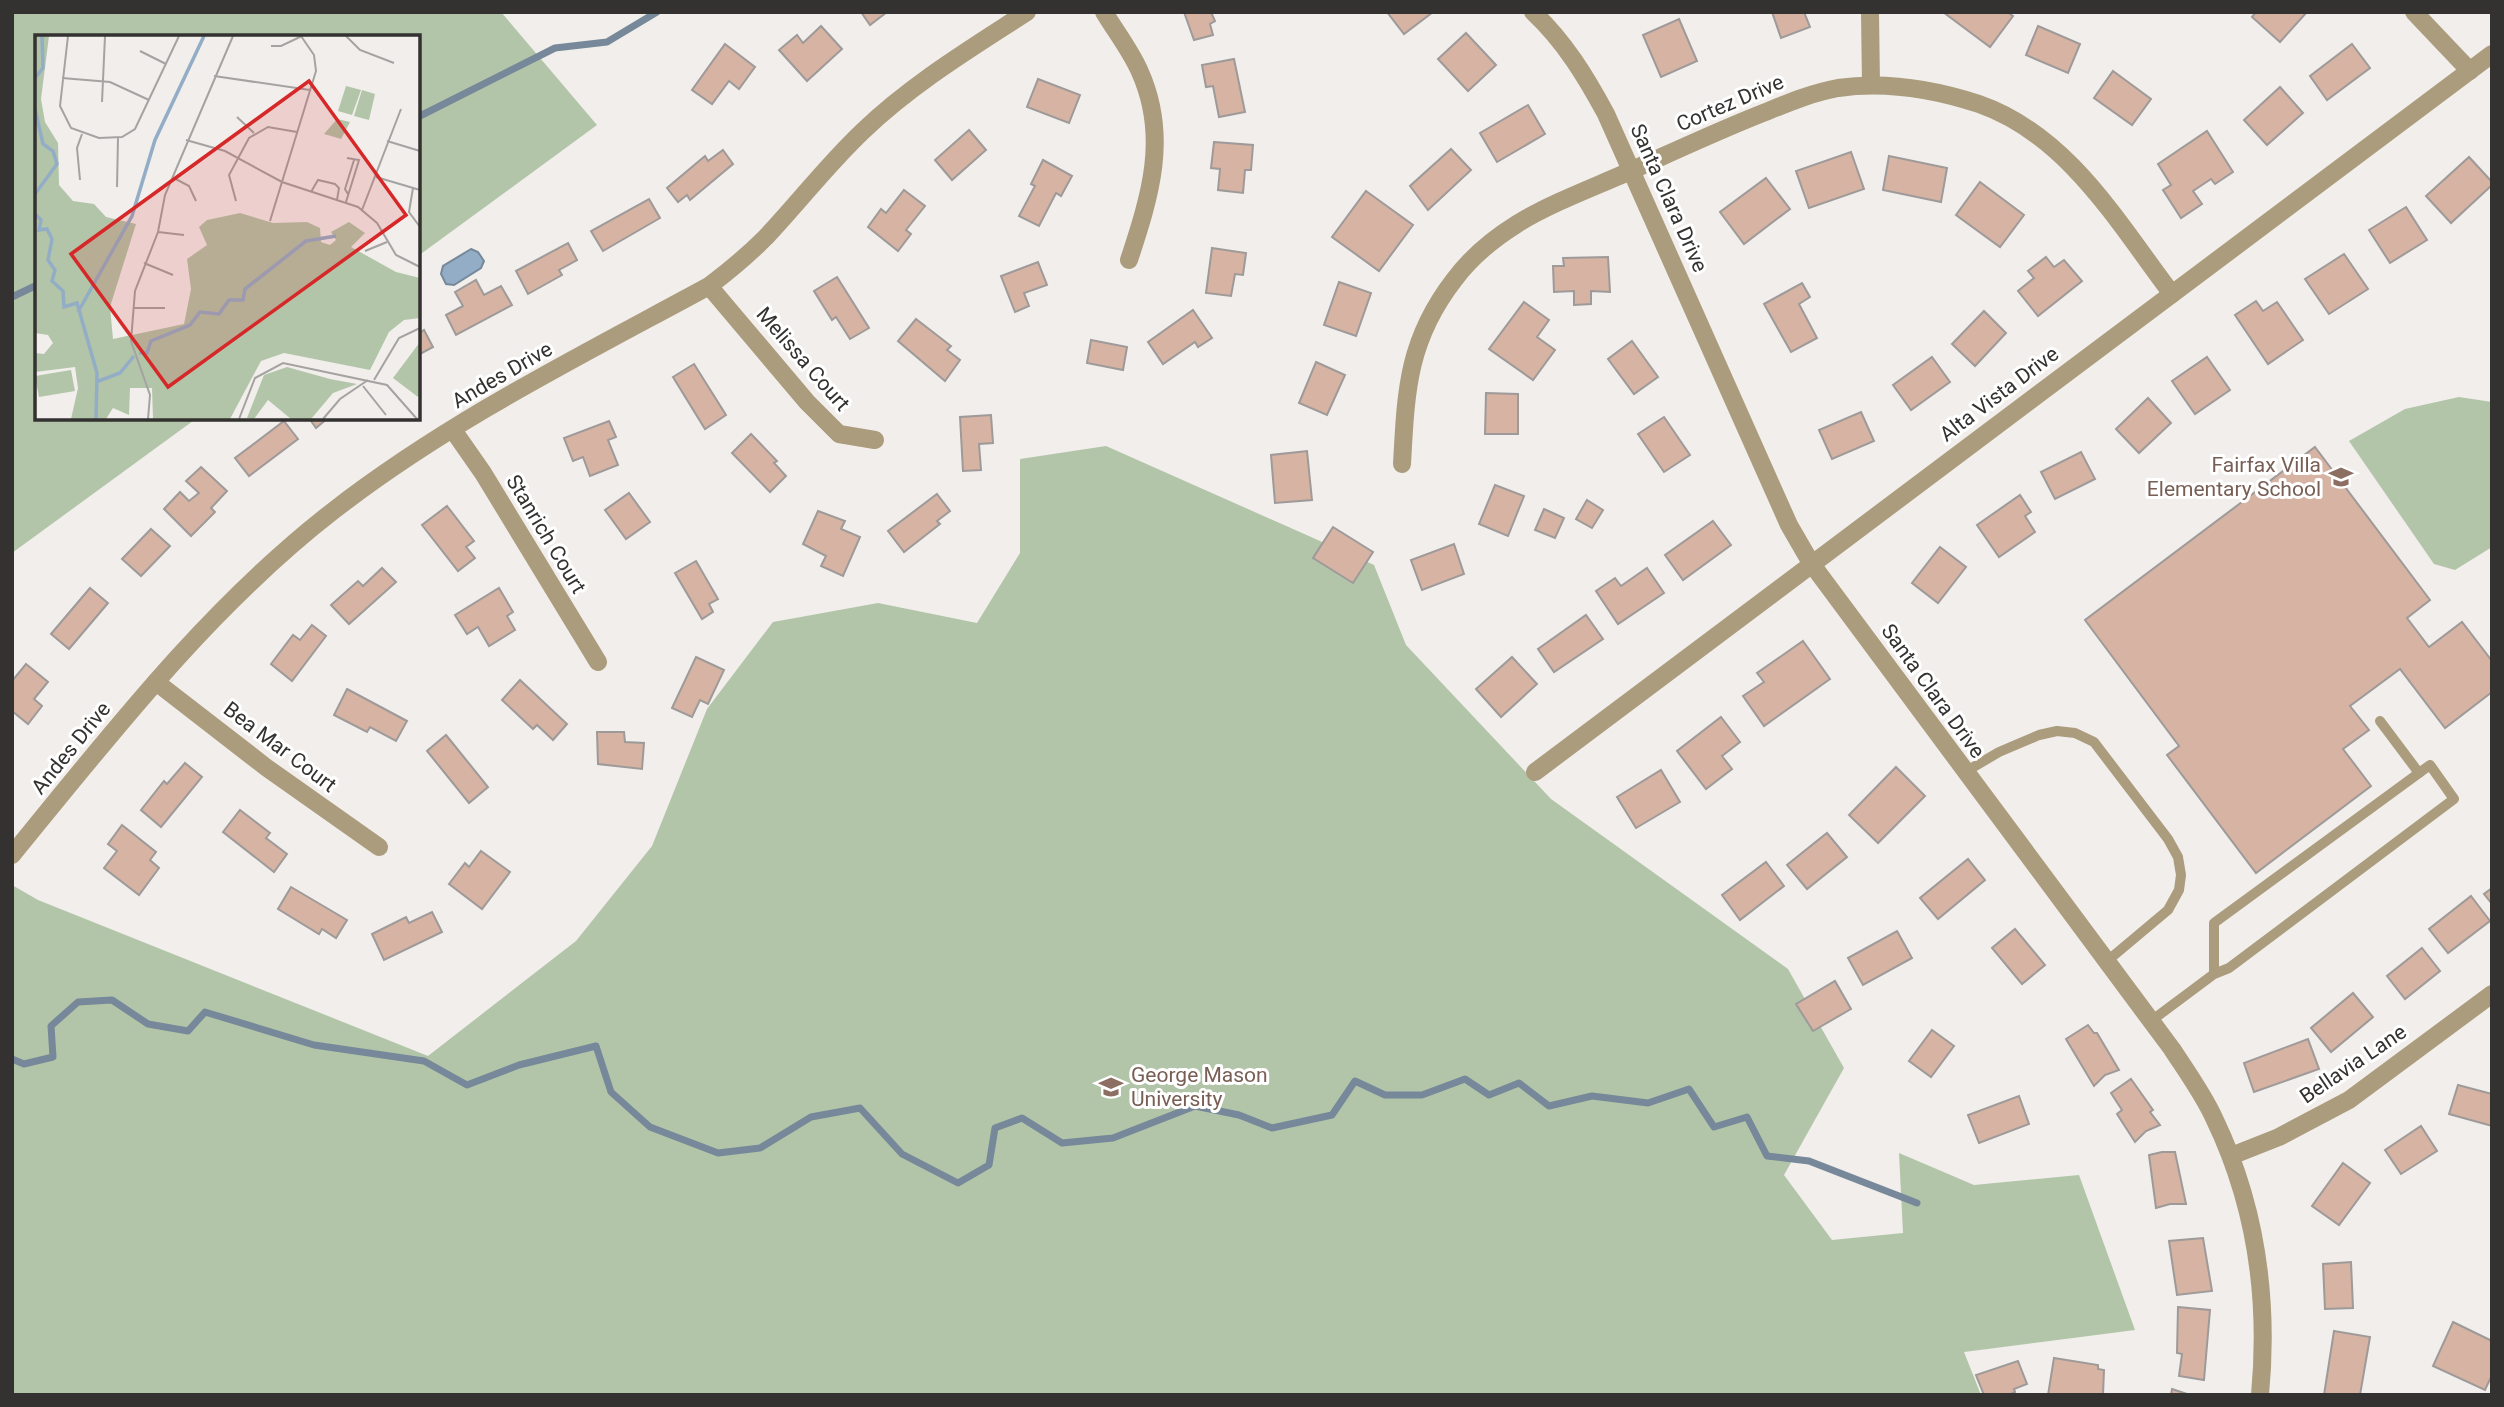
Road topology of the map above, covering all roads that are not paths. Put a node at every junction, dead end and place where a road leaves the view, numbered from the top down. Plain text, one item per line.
1 (1027, 12) edge
2 (1104, 12) edge
3 (1533, 12) edge
4 (1870, 12) edge
5 (2414, 12) edge
6 (2492, 54) edge
7 (2470, 71) junction
8 (1871, 85) junction
9 (1632, 171) junction
10 (1129, 260) dead end
11 (709, 286) junction
12 (2172, 294) junction
13 (453, 430) junction
14 (875, 440) dead end
15 (1402, 464) dead end
16 (1811, 564) junction
17 (598, 662) dead end
18 (156, 682) junction
19 (2380, 720) dead end
20 (1535, 772) dead end
21 (1965, 772) junction
22 (2419, 773) junction
23 (379, 847) dead end
24 (12, 855) edge
25 (2106, 962) junction
26 (2214, 974) junction
27 (2491, 996) edge
28 (2151, 1021) junction
29 (2231, 1156) junction
30 (2260, 1395) edge

1 - 11 street, Andes Drive
2 - 10 street
3 - 9 street, Santa Clara Drive
4 - 8 street
5 - 7 street
6 - 7 street, Alta Vista Drive
7 - 12 street, Alta Vista Drive
8 - 9 street, Cortez Drive
8 - 12 street, Cortez Drive
9 - 15 street, Cortez Drive
9 - 16 street, Santa Clara Drive
11 - 13 street, Andes Drive
11 - 14 street, Melissa Court
12 - 16 street, Alta Vista Drive
13 - 17 street, Stanrich Court
13 - 18 street, Andes Drive
16 - 20 street, Alta Vista Drive
16 - 21 street, Santa Clara Drive
18 - 23 street, Bea Mar Court
18 - 24 street, Andes Drive
19 - 22 lane
21 - 25 street, Santa Clara Drive
21 - 25 lane
22 - 26 lane
22 - 26 lane
25 - 28 street, Santa Clara Drive
26 - 28 lane
27 - 29 street, Bellavia Lane
28 - 29 street, Santa Clara Drive
29 - 30 street, Santa Clara Drive

